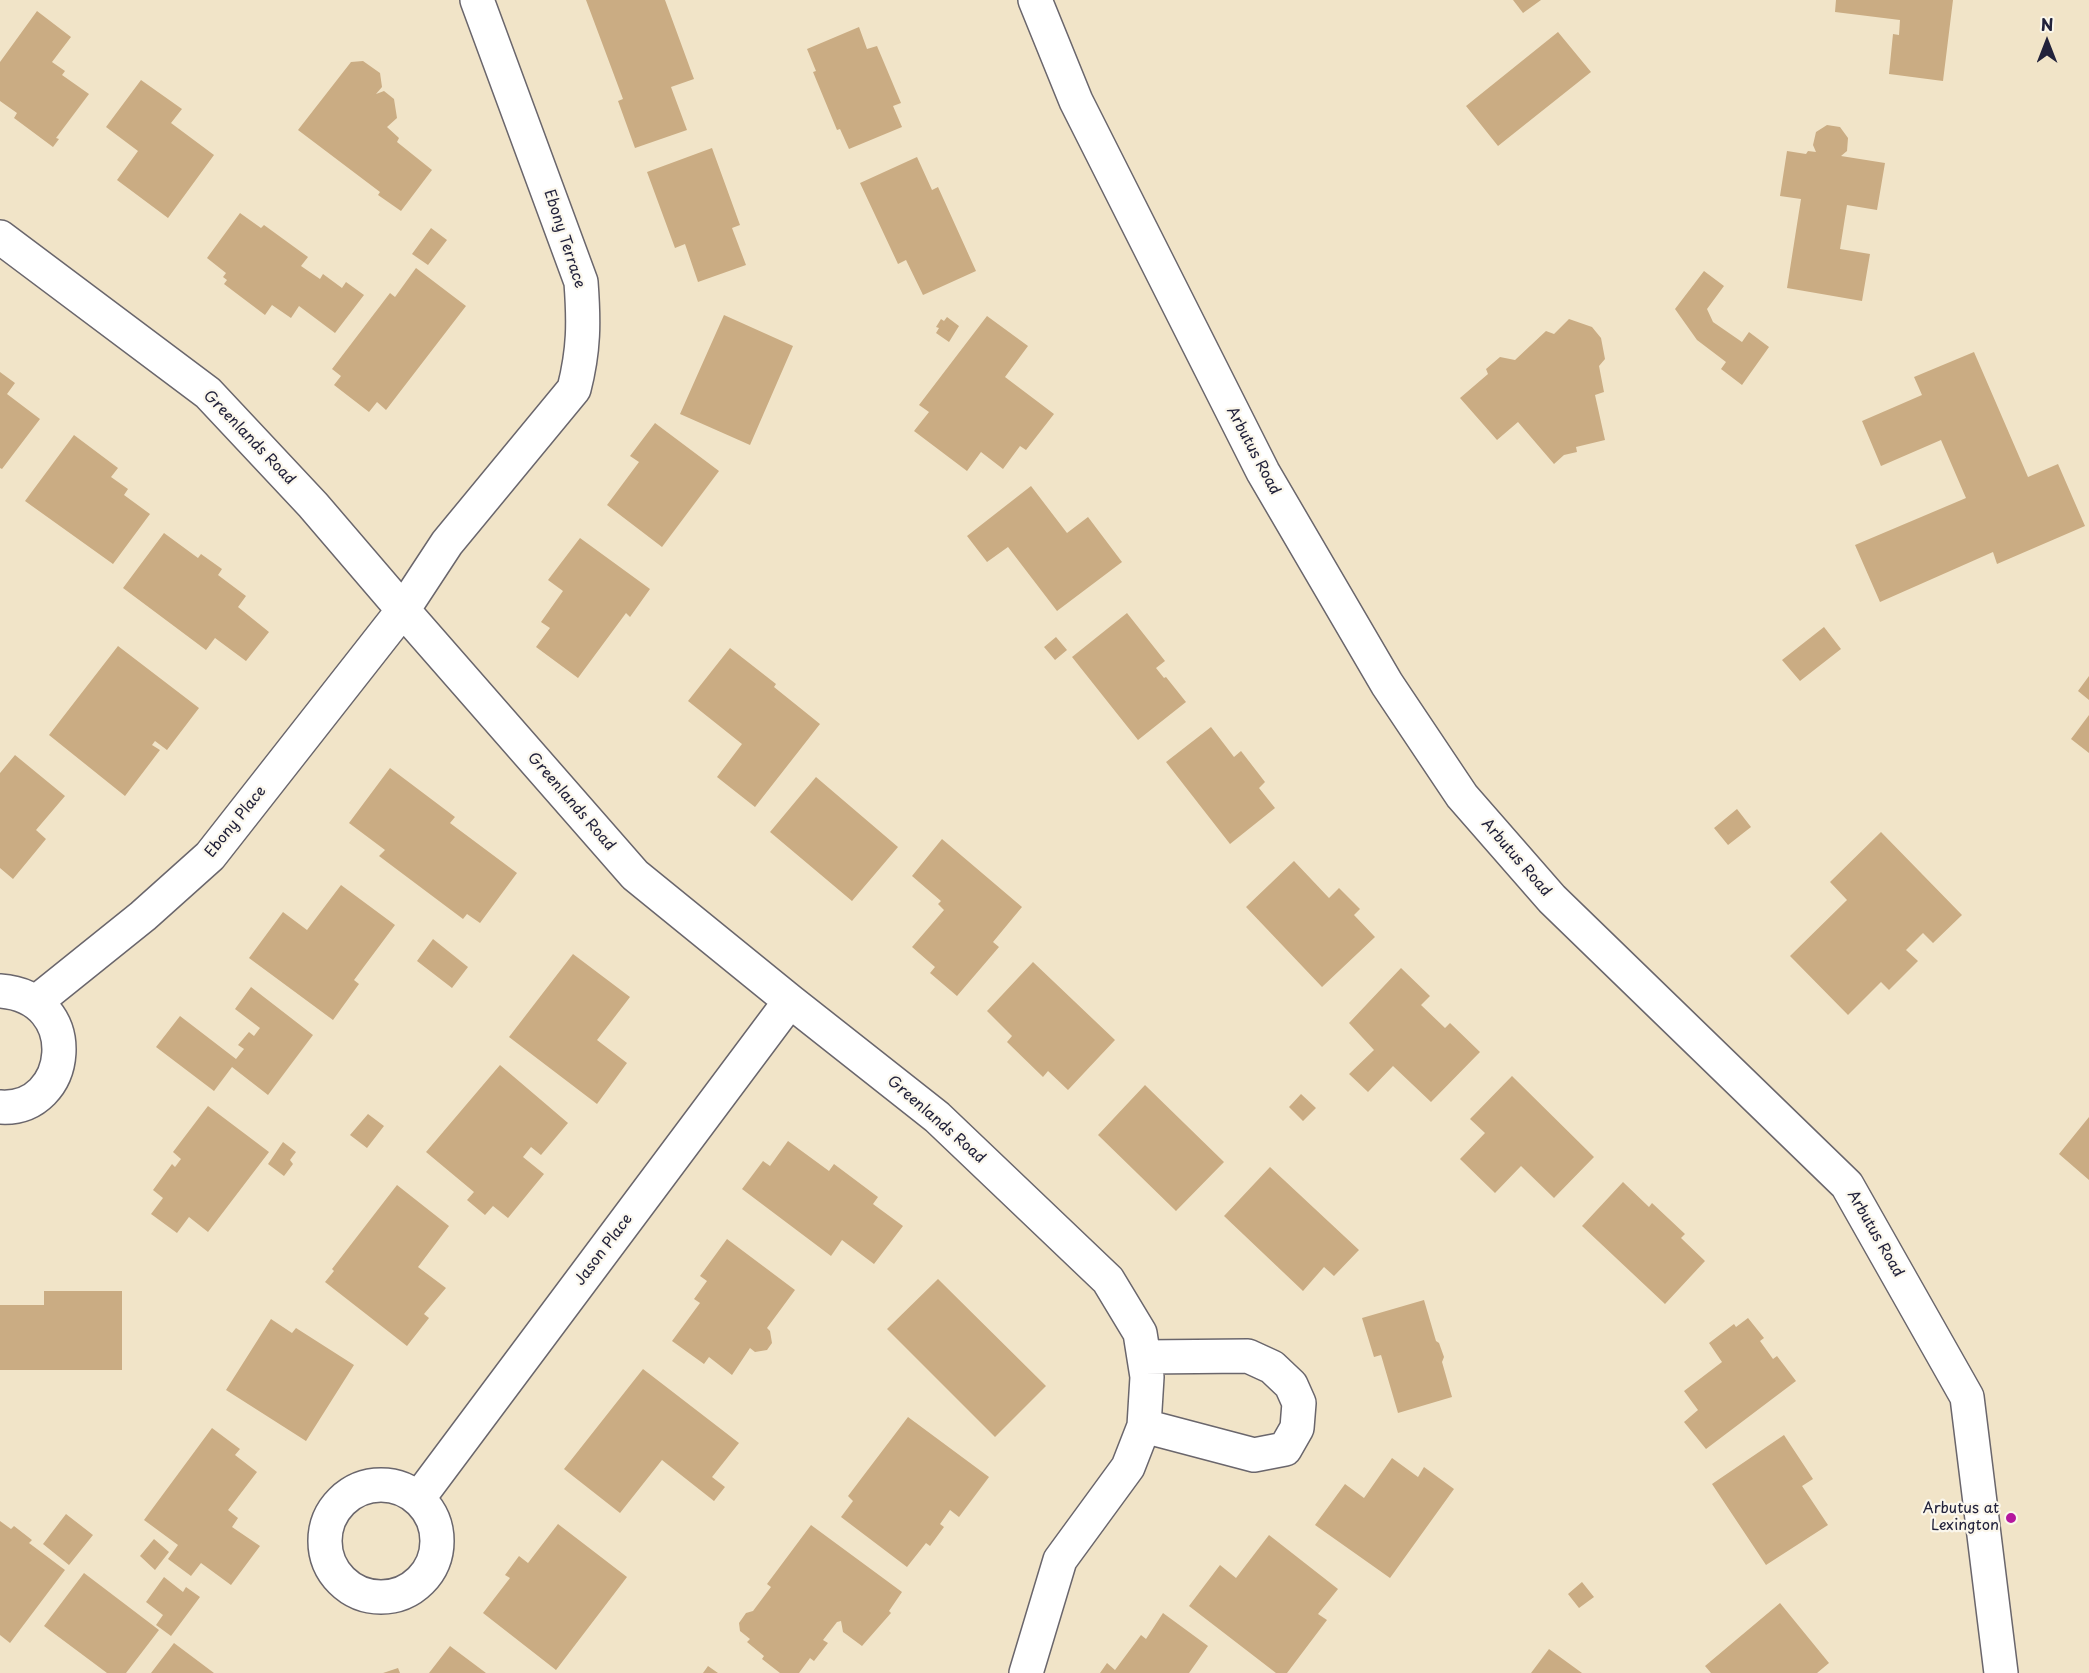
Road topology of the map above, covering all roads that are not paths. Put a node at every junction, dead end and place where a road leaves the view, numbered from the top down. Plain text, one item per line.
1 (477, 0) edge
2 (1035, 0) edge
3 (0, 237) edge
4 (402, 610) junction
5 (0, 991) edge
6 (790, 1001) junction
7 (36, 1002) junction
8 (0, 1107) edge
9 (1143, 1357) junction
10 (1143, 1426) junction
11 (417, 1499) dead end
12 (1026, 1673) edge
13 (2001, 1673) edge

1 - 4 street, Ebony Terrace
2 - 13 street, Arbutus Road
3 - 4 street, Greenlands Road
4 - 6 street, Greenlands Road
4 - 7 street, Ebony Place
5 - 7 street
6 - 9 street, Greenlands Road
6 - 11 street, Jason Place
7 - 8 street
9 - 10 street, Greenlands Road
9 - 10 street
10 - 12 street, Greenlands Road

